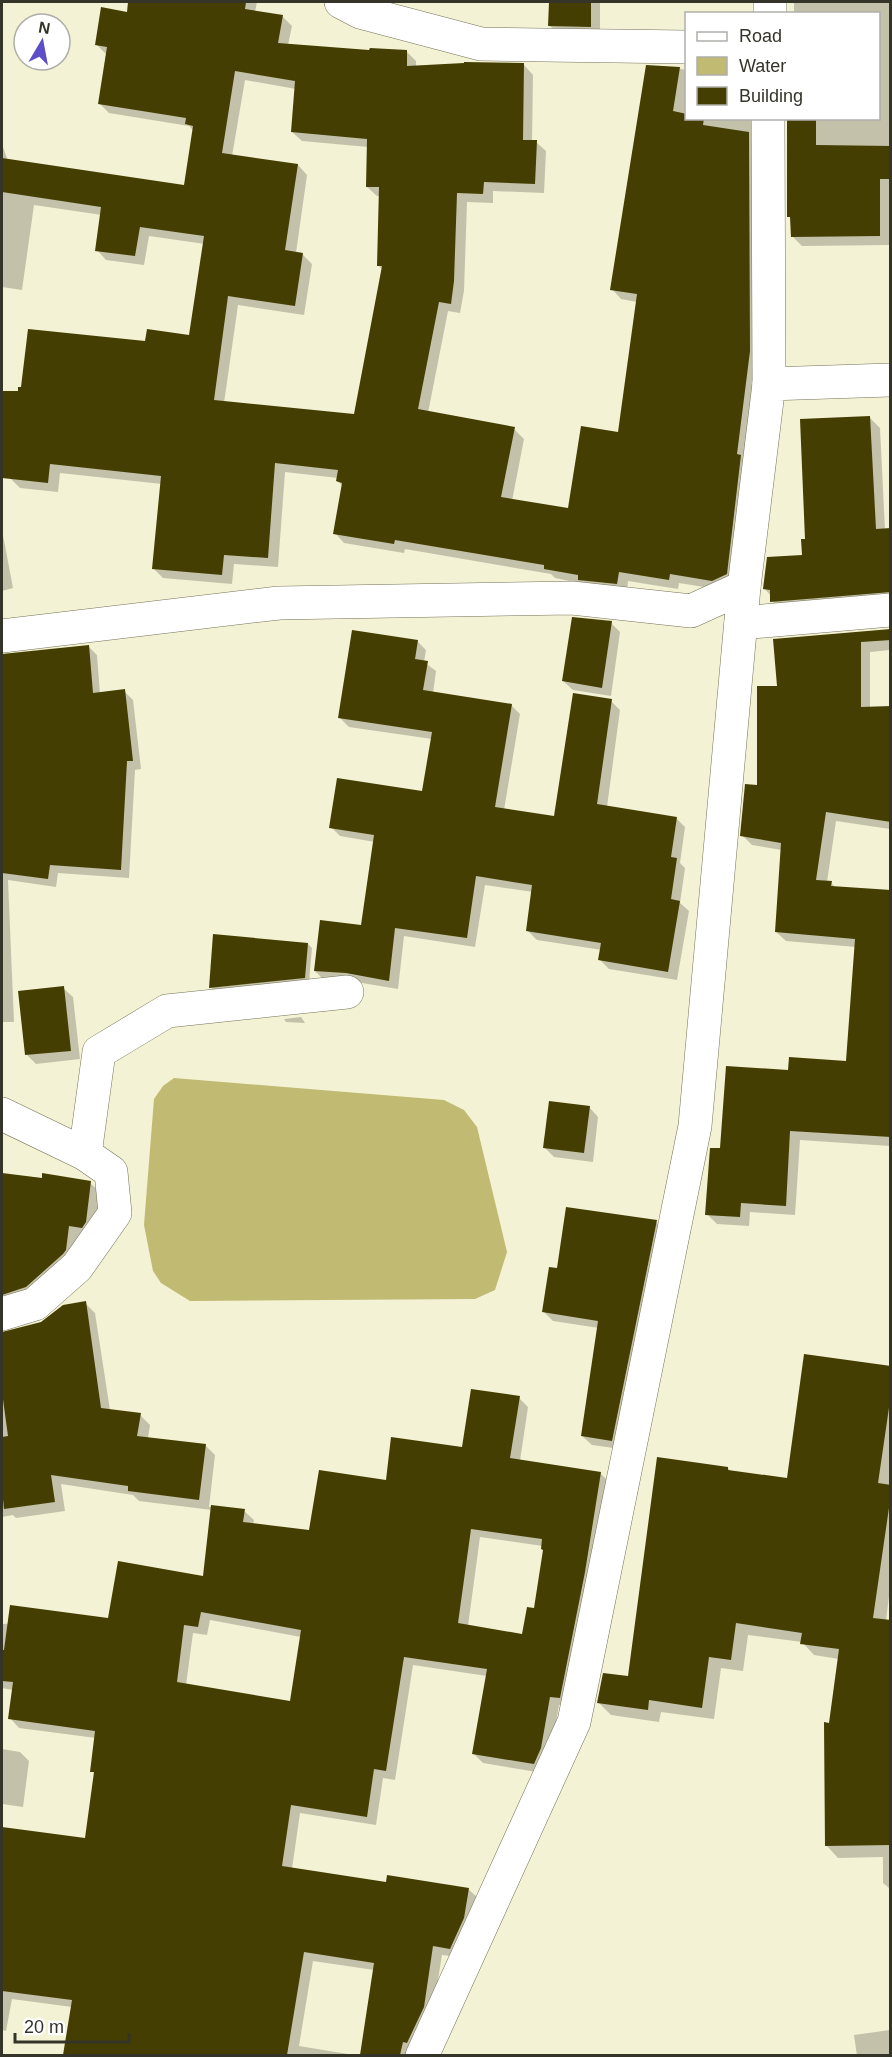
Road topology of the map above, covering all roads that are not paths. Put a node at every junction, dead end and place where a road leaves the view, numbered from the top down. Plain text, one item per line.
1 (341, 2) edge
2 (685, 47) edge
3 (768, 120) edge
4 (891, 380) edge
5 (769, 384) junction
6 (744, 587) junction
7 (891, 610) edge
8 (741, 623) junction
9 (2, 636) edge
10 (347, 992) dead end
11 (2, 1114) edge
12 (85, 1154) junction
13 (2, 1314) edge
14 (422, 2055) edge

1 - 2 street
3 - 5 street
4 - 5 street
5 - 6 street
6 - 8 street
6 - 9 street
7 - 8 street
8 - 14 street
10 - 12 street
11 - 12 street
12 - 13 street

